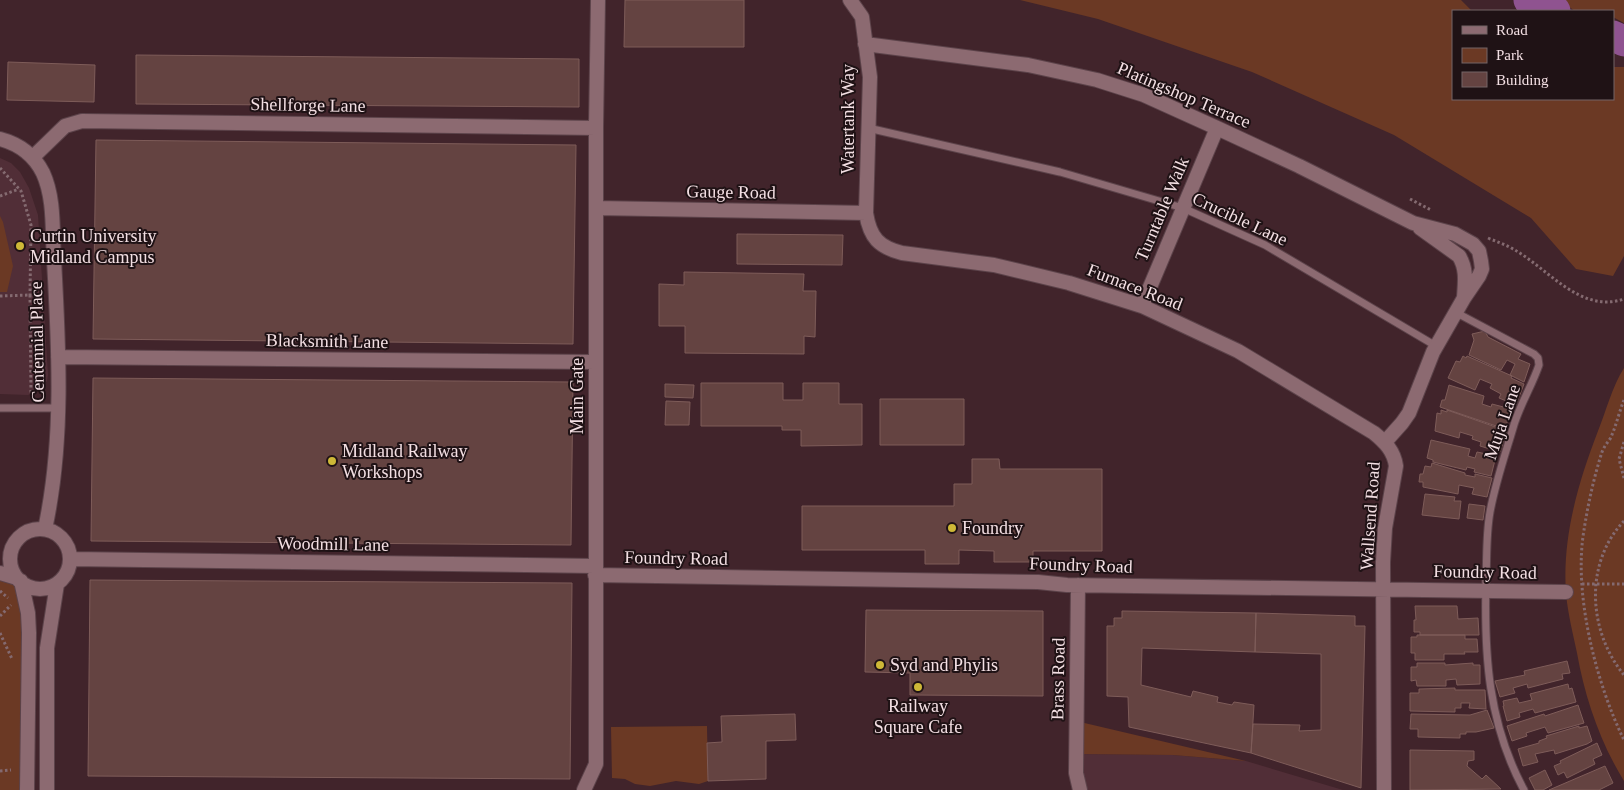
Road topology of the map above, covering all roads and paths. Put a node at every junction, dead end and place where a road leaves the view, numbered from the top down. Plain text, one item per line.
1 (598, 0) edge
2 (850, 0) edge
3 (865, 44) junction
4 (596, 128) junction
5 (867, 128) junction
6 (1217, 128) junction
7 (0, 139) edge
8 (33, 157) junction
9 (0, 168) edge
10 (19, 189) junction
11 (0, 196) edge
12 (1410, 199) dead end
13 (596, 208) junction
14 (1184, 208) junction
15 (1434, 212) dead end
16 (866, 213) junction
17 (1413, 223) junction
18 (1482, 235) dead end
19 (0, 296) edge
20 (30, 296) junction
21 (1464, 298) junction
22 (1624, 299) edge
23 (1142, 306) junction
24 (1455, 312) junction
25 (1436, 346) junction
26 (58, 357) junction
27 (596, 362) junction
28 (30, 394) dead end
29 (1624, 400) edge
30 (0, 408) edge
31 (57, 408) junction
32 (1385, 442) junction
33 (1624, 442) edge
34 (1624, 478) edge
35 (1624, 521) edge
36 (45, 530) junction
37 (18, 539) junction
38 (0, 544) edge
39 (70, 559) junction
40 (595, 570) junction
41 (0, 573) edge
42 (19, 580) junction
43 (57, 584) junction
44 (1582, 584) junction
45 (1595, 584) junction
46 (1624, 584) edge
47 (1078, 585) junction
48 (1384, 590) junction
49 (1486, 591) junction
50 (1566, 592) joint
51 (13, 603) dead end
52 (0, 616) edge
53 (0, 633) edge
54 (12, 659) dead end
55 (1624, 675) edge
56 (1624, 740) edge
57 (11, 770) dead end
58 (0, 771) edge
59 (1076, 773) junction
60 (28, 790) edge
61 (47, 790) edge
62 (584, 790) edge
63 (1070, 790) edge
64 (1080, 790) edge
65 (1384, 790) edge
66 (1524, 790) edge

1 - 4 street, Main Gate
2 - 3 street, Watertank Way
3 - 5 street, Watertank Way
3 - 6 street, Platingshop Terrace
4 - 8 street, Shellforge Lane
4 - 13 street, Main Gate
5 - 14 lane, Crucible Lane
5 - 16 street, Watertank Way
6 - 14 street, Turntable Walk
6 - 17 street, Platingshop Terrace
7 - 8 street
8 - 26 street, Centennial Place
9 - 10 path
10 - 11 path
10 - 20 path
12 - 15 path
13 - 16 street, Gauge Road
13 - 27 street, Main Gate
14 - 23 street, Turntable Walk
14 - 25 lane, Crucible Lane
16 - 23 street, Furnace Road
17 - 21 street
17 - 21 street, Wallsend Road
18 - 22 path
19 - 20 path
20 - 28 path
21 - 24 street, Wallsend Road
23 - 32 street, Furnace Road
24 - 25 street, Wallsend Road
24 - 49 lane, Muja Lane
25 - 32 street, Wallsend Road
26 - 27 street, Blacksmith Lane
26 - 31 street, Centennial Place
27 - 40 street, Main Gate
29 - 44 path
30 - 31 lane
31 - 36 street, Centennial Place
32 - 48 street, Wallsend Road
33 - 34 path
35 - 45 path
36 - 37 street
36 - 39 street
37 - 38 street
37 - 42 street
39 - 40 street, Woodmill Lane
39 - 43 street
40 - 47 street, Foundry Road
40 - 62 street, Main Gate
41 - 42 street
42 - 43 street
42 - 60 street
43 - 61 street
44 - 45 path
44 - 50 path
44 - 56 path
45 - 46 path
45 - 55 path
47 - 48 street, Foundry Road
47 - 59 street, Brass Road
48 - 49 street, Foundry Road
48 - 65 street, Wallsend Road
49 - 50 street, Foundry Road
49 - 66 lane, Muja Lane
51 - 52 path
53 - 54 path
57 - 58 path
59 - 63 street, Brass Road
59 - 64 street, Brass Road

